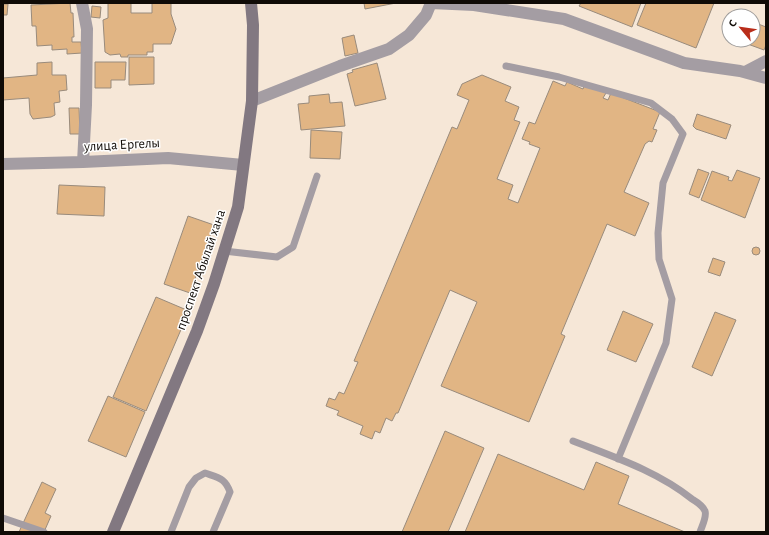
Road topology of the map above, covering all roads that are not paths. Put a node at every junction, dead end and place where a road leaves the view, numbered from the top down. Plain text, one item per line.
1 (82, 3) edge
2 (251, 3) edge
3 (431, 3) edge
4 (766, 62) edge
5 (506, 66) dead end
6 (745, 72) junction
7 (766, 78) edge
8 (252, 101) junction
9 (83, 162) junction
10 (3, 164) edge
11 (243, 165) junction
12 (317, 176) dead end
13 (224, 251) junction
14 (573, 441) dead end
15 (618, 459) junction
16 (3, 518) edge
17 (44, 532) edge
18 (113, 532) edge
19 (171, 532) edge
20 (213, 532) edge
21 (700, 532) edge

1 - 9 street
2 - 8 main road, проспект Абылай хана
3 - 6 street
3 - 8 street
4 - 6 street
5 - 15 lane
6 - 7 street
8 - 11 main road, проспект Абылай хана
9 - 10 street, улица Ергелы
9 - 11 street, улица Ергелы
11 - 13 main road, проспект Абылай хана
12 - 13 lane
13 - 18 main road, проспект Абылай хана
14 - 15 lane
15 - 21 lane
16 - 17 lane
19 - 20 lane

